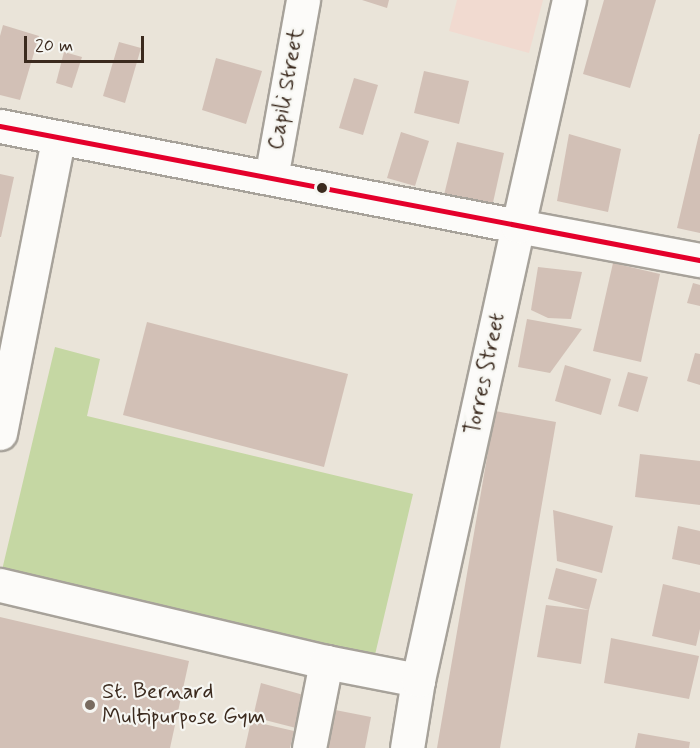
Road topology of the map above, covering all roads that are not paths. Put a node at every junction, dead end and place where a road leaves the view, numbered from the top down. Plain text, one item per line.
1 (303, 0) edge
2 (569, 0) edge
3 (0, 126) edge
4 (58, 139) junction
5 (271, 178) junction
6 (518, 225) junction
7 (700, 260) edge
8 (0, 433) edge
9 (0, 585) edge
10 (326, 662) junction
11 (418, 680) junction
12 (309, 748) edge
13 (407, 748) edge

1 - 5 street, Capili Street
2 - 6 street, Torres Street
3 - 4 street
4 - 5 street
4 - 8 street
5 - 6 street
6 - 7 street
6 - 11 street, Torres Street
9 - 10 street
10 - 11 street
10 - 12 street
11 - 13 street, Torres Street

